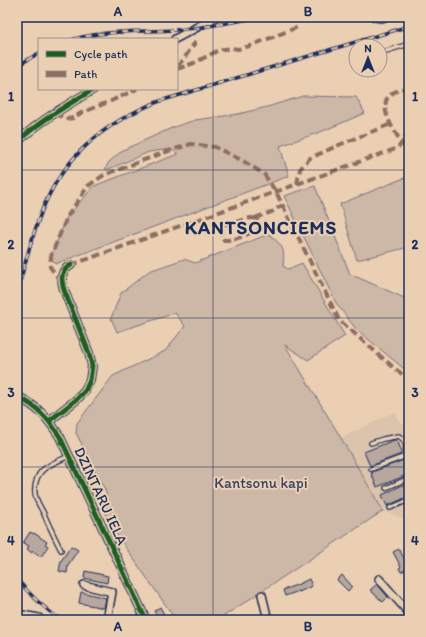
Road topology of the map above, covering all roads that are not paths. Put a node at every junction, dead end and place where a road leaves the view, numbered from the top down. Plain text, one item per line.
1 (216, 17) edge
2 (394, 17) edge
3 (374, 19) dead end
4 (177, 38) edge
5 (409, 44) edge
6 (388, 51) edge
7 (92, 90) edge
8 (17, 142) edge
9 (71, 265) dead end
10 (17, 396) edge
11 (49, 421) junction
12 (371, 443) dead end
13 (69, 456) junction
14 (406, 456) junction
15 (409, 462) edge
16 (371, 470) dead end
17 (409, 478) edge
18 (386, 488) dead end
19 (408, 501) edge
20 (390, 508) dead end
21 (61, 550) dead end
22 (379, 580) dead end
23 (84, 585) dead end
24 (262, 595) dead end
25 (409, 613) edge
26 (17, 614) edge
27 (39, 618) dead end
28 (107, 620) edge
29 (146, 620) edge
30 (268, 620) edge

1 - 4 street
2 - 3 lane
5 - 6 lane
7 - 8 street
9 - 11 street
10 - 11 street, DZINTARU IELA
11 - 13 street, DZINTARU IELA
12 - 14 lane
13 - 21 lane
13 - 29 street, DZINTARU IELA
14 - 15 lane
14 - 16 lane
17 - 18 lane
19 - 20 lane
22 - 25 street
23 - 28 street
24 - 30 street
26 - 27 street

